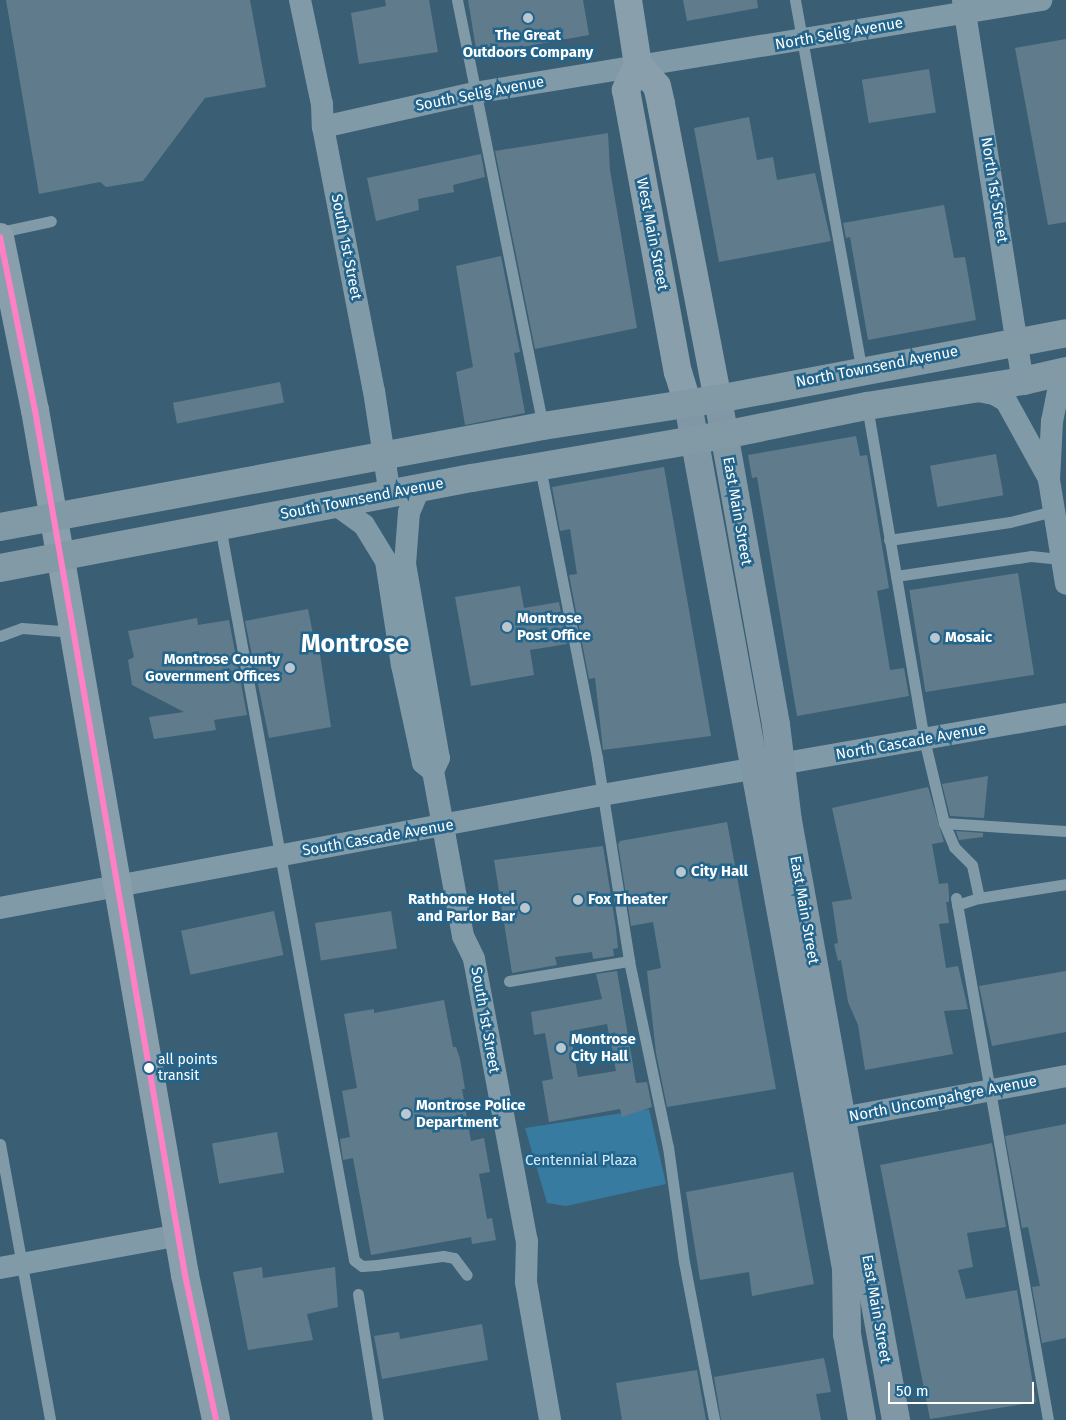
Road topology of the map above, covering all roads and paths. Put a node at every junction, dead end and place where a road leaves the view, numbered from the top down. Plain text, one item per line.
1 (300, 0) edge
2 (457, 0) edge
3 (628, 0) edge
4 (795, 0) edge
5 (1040, 0) edge
6 (964, 7) edge
7 (801, 41) junction
8 (638, 66) junction
9 (474, 93) junction
10 (323, 127) junction
11 (51, 221) dead end
12 (0, 232) edge
13 (0, 237) edge
14 (1066, 332) edge
15 (1017, 340) junction
16 (862, 371) junction
17 (1066, 371) edge
18 (1066, 377) edge
19 (1023, 381) junction
20 (967, 390) junction
21 (718, 399) junction
22 (688, 404) junction
23 (867, 406) junction
24 (543, 426) junction
25 (724, 435) junction
26 (696, 440) junction
27 (385, 458) junction
28 (540, 467) junction
29 (1049, 480) junction
30 (419, 489) junction
31 (390, 494) junction
32 (335, 504) junction
33 (1053, 511) junction
34 (54, 519) junction
35 (220, 526) junction
36 (0, 528) edge
37 (889, 540) junction
38 (61, 557) junction
39 (1061, 559) junction
40 (0, 568) edge
41 (896, 576) junction
42 (1066, 584) edge
43 (74, 632) junction
44 (0, 636) edge
45 (1066, 714) edge
46 (924, 739) junction
47 (768, 767) junction
48 (433, 771) junction
49 (602, 795) junction
50 (944, 823) junction
51 (444, 826) junction
52 (1066, 830) edge
53 (283, 855) junction
54 (1066, 884) edge
55 (118, 886) junction
56 (979, 898) junction
57 (0, 908) edge
58 (629, 961) junction
59 (509, 982) dead end
60 (1066, 1076) edge
61 (991, 1090) junction
62 (831, 1120) junction
63 (0, 1144) edge
64 (179, 1235) junction
65 (22, 1264) junction
66 (0, 1268) edge
67 (467, 1275) dead end
68 (358, 1294) dead end
69 (50, 1420) edge
70 (216, 1420) edge
71 (378, 1420) edge
72 (550, 1420) edge
73 (714, 1420) edge
74 (862, 1420) edge
75 (896, 1420) edge
76 (1048, 1420) edge

1 - 10 street, South 1st Street
2 - 9 lane
3 - 8 street
4 - 7 lane
5 - 6 street, North Selig Avenue
6 - 7 street, North Selig Avenue
6 - 15 street, North 1st Street
7 - 8 street, North Selig Avenue
7 - 16 lane
8 - 9 street, South Selig Avenue
8 - 21 street
8 - 22 street, West Main Street
9 - 10 street, South Selig Avenue
9 - 24 lane
10 - 27 street, South 1st Street
11 - 12 lane
13 - 34 street
14 - 15 highway, North Townsend Avenue
15 - 16 highway, North Townsend Avenue
15 - 19 street, North 1st Street
16 - 21 highway, North Townsend Avenue
17 - 19 highway
18 - 29 street
19 - 20 highway
20 - 23 highway
20 - 29 street
21 - 22 highway, North Townsend Avenue
21 - 25 main road, East Main Street
22 - 24 highway
22 - 26 main road, East Main Street
23 - 25 highway
23 - 37 lane
24 - 27 highway
25 - 26 highway, South Townsend Avenue
25 - 47 main road, East Main Street
26 - 28 highway, South Townsend Avenue
26 - 47 main road, East Main Street
27 - 31 street, South 1st Street
27 - 34 highway
28 - 30 highway, South Townsend Avenue
28 - 49 lane
29 - 33 street
30 - 31 highway, South Townsend Avenue
30 - 48 street, South 1st Street
31 - 32 highway, South Townsend Avenue
32 - 35 highway, South Townsend Avenue
32 - 48 street, South 1st Street
33 - 37 lane
33 - 39 street
34 - 36 highway
34 - 38 street
35 - 38 highway, South Townsend Avenue
35 - 53 lane
37 - 41 lane
38 - 40 highway, South Townsend Avenue
38 - 43 street
39 - 41 lane
39 - 42 street
41 - 46 lane
43 - 44 lane
43 - 55 street
45 - 46 street, North Cascade Avenue
46 - 47 street, North Cascade Avenue
46 - 50 lane
47 - 49 street, South Cascade Avenue
47 - 62 main road, East Main Street
48 - 51 street, South 1st Street
49 - 51 street, South Cascade Avenue
49 - 58 lane
50 - 52 lane
50 - 56 lane
51 - 53 street, South Cascade Avenue
51 - 72 street, South 1st Street
53 - 55 street, South Cascade Avenue
53 - 67 lane
54 - 56 lane
55 - 57 street, South Cascade Avenue
55 - 64 street
56 - 61 lane
58 - 59 lane
58 - 73 lane
60 - 61 street, North Uncompahgre Avenue
61 - 62 street, North Uncompahgre Avenue
61 - 76 lane
62 - 74 main road, East Main Street
62 - 75 main road, East Main Street
63 - 65 lane
64 - 65 street
64 - 70 street
65 - 66 street
65 - 69 lane
68 - 71 lane

